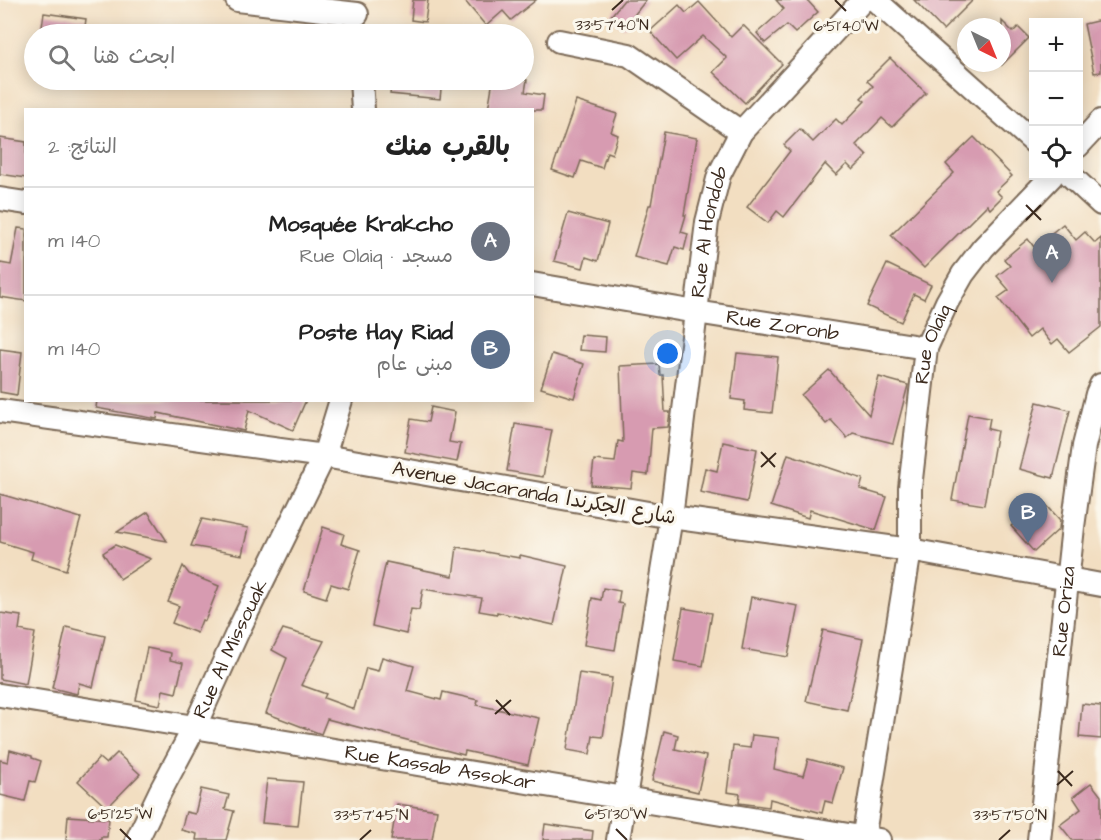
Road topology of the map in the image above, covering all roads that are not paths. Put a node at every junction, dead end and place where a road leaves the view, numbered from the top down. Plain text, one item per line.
1 (237, 0) edge
2 (863, 0) edge
3 (875, 0) edge
4 (357, 16) edge
5 (559, 40) dead end
6 (362, 90) edge
7 (363, 108) edge
8 (1101, 121) edge
9 (741, 132) junction
10 (1029, 138) edge
11 (1083, 141) edge
12 (1048, 180) edge
13 (1075, 180) edge
14 (0, 199) edge
15 (24, 202) edge
16 (1101, 204) edge
17 (534, 284) edge
18 (696, 312) junction
19 (926, 348) junction
20 (1101, 385) edge
21 (340, 402) edge
22 (0, 411) edge
23 (324, 456) junction
24 (671, 517) junction
25 (910, 550) junction
26 (1068, 580) junction
27 (1101, 585) edge
28 (0, 694) edge
29 (194, 728) junction
30 (624, 799) junction
31 (869, 839) edge
32 (137, 840) edge
33 (618, 840) edge
34 (1039, 840) edge

1 - 4 street
2 - 9 street, Rue Al Hondob
3 - 10 street
5 - 9 street
6 - 7 street
8 - 11 street
9 - 18 street, Rue Al Hondob
12 - 19 street, Rue Olaiq
13 - 16 street
14 - 15 street
17 - 18 street, Rue Zoronb
18 - 19 street, Rue Zoronb
18 - 24 street, Rue Al Hondob
19 - 25 street, Rue Olaiq
20 - 26 street, Rue Oriza
21 - 23 street, Rue Al Missouak
22 - 23 street, Avenue Jacaranda شارع الجكرندا
23 - 24 street, Avenue Jacaranda شارع الجكرندا
23 - 29 street, Rue Al Missouak
24 - 25 street, Avenue Jacaranda شارع الجكرندا
24 - 30 street, Rue Al Hondob
25 - 26 street, Avenue Jacaranda شارع الجكرندا
25 - 31 street
26 - 27 street, Avenue Jacaranda شارع الجكرندا
26 - 34 street, Rue Oriza
28 - 29 street, Rue Kassab Assokar
29 - 30 street, Rue Kassab Assokar
29 - 32 street, Rue Al Missouak
30 - 31 street, Rue Kassab Assokar
30 - 33 street, Rue Al Hondob

